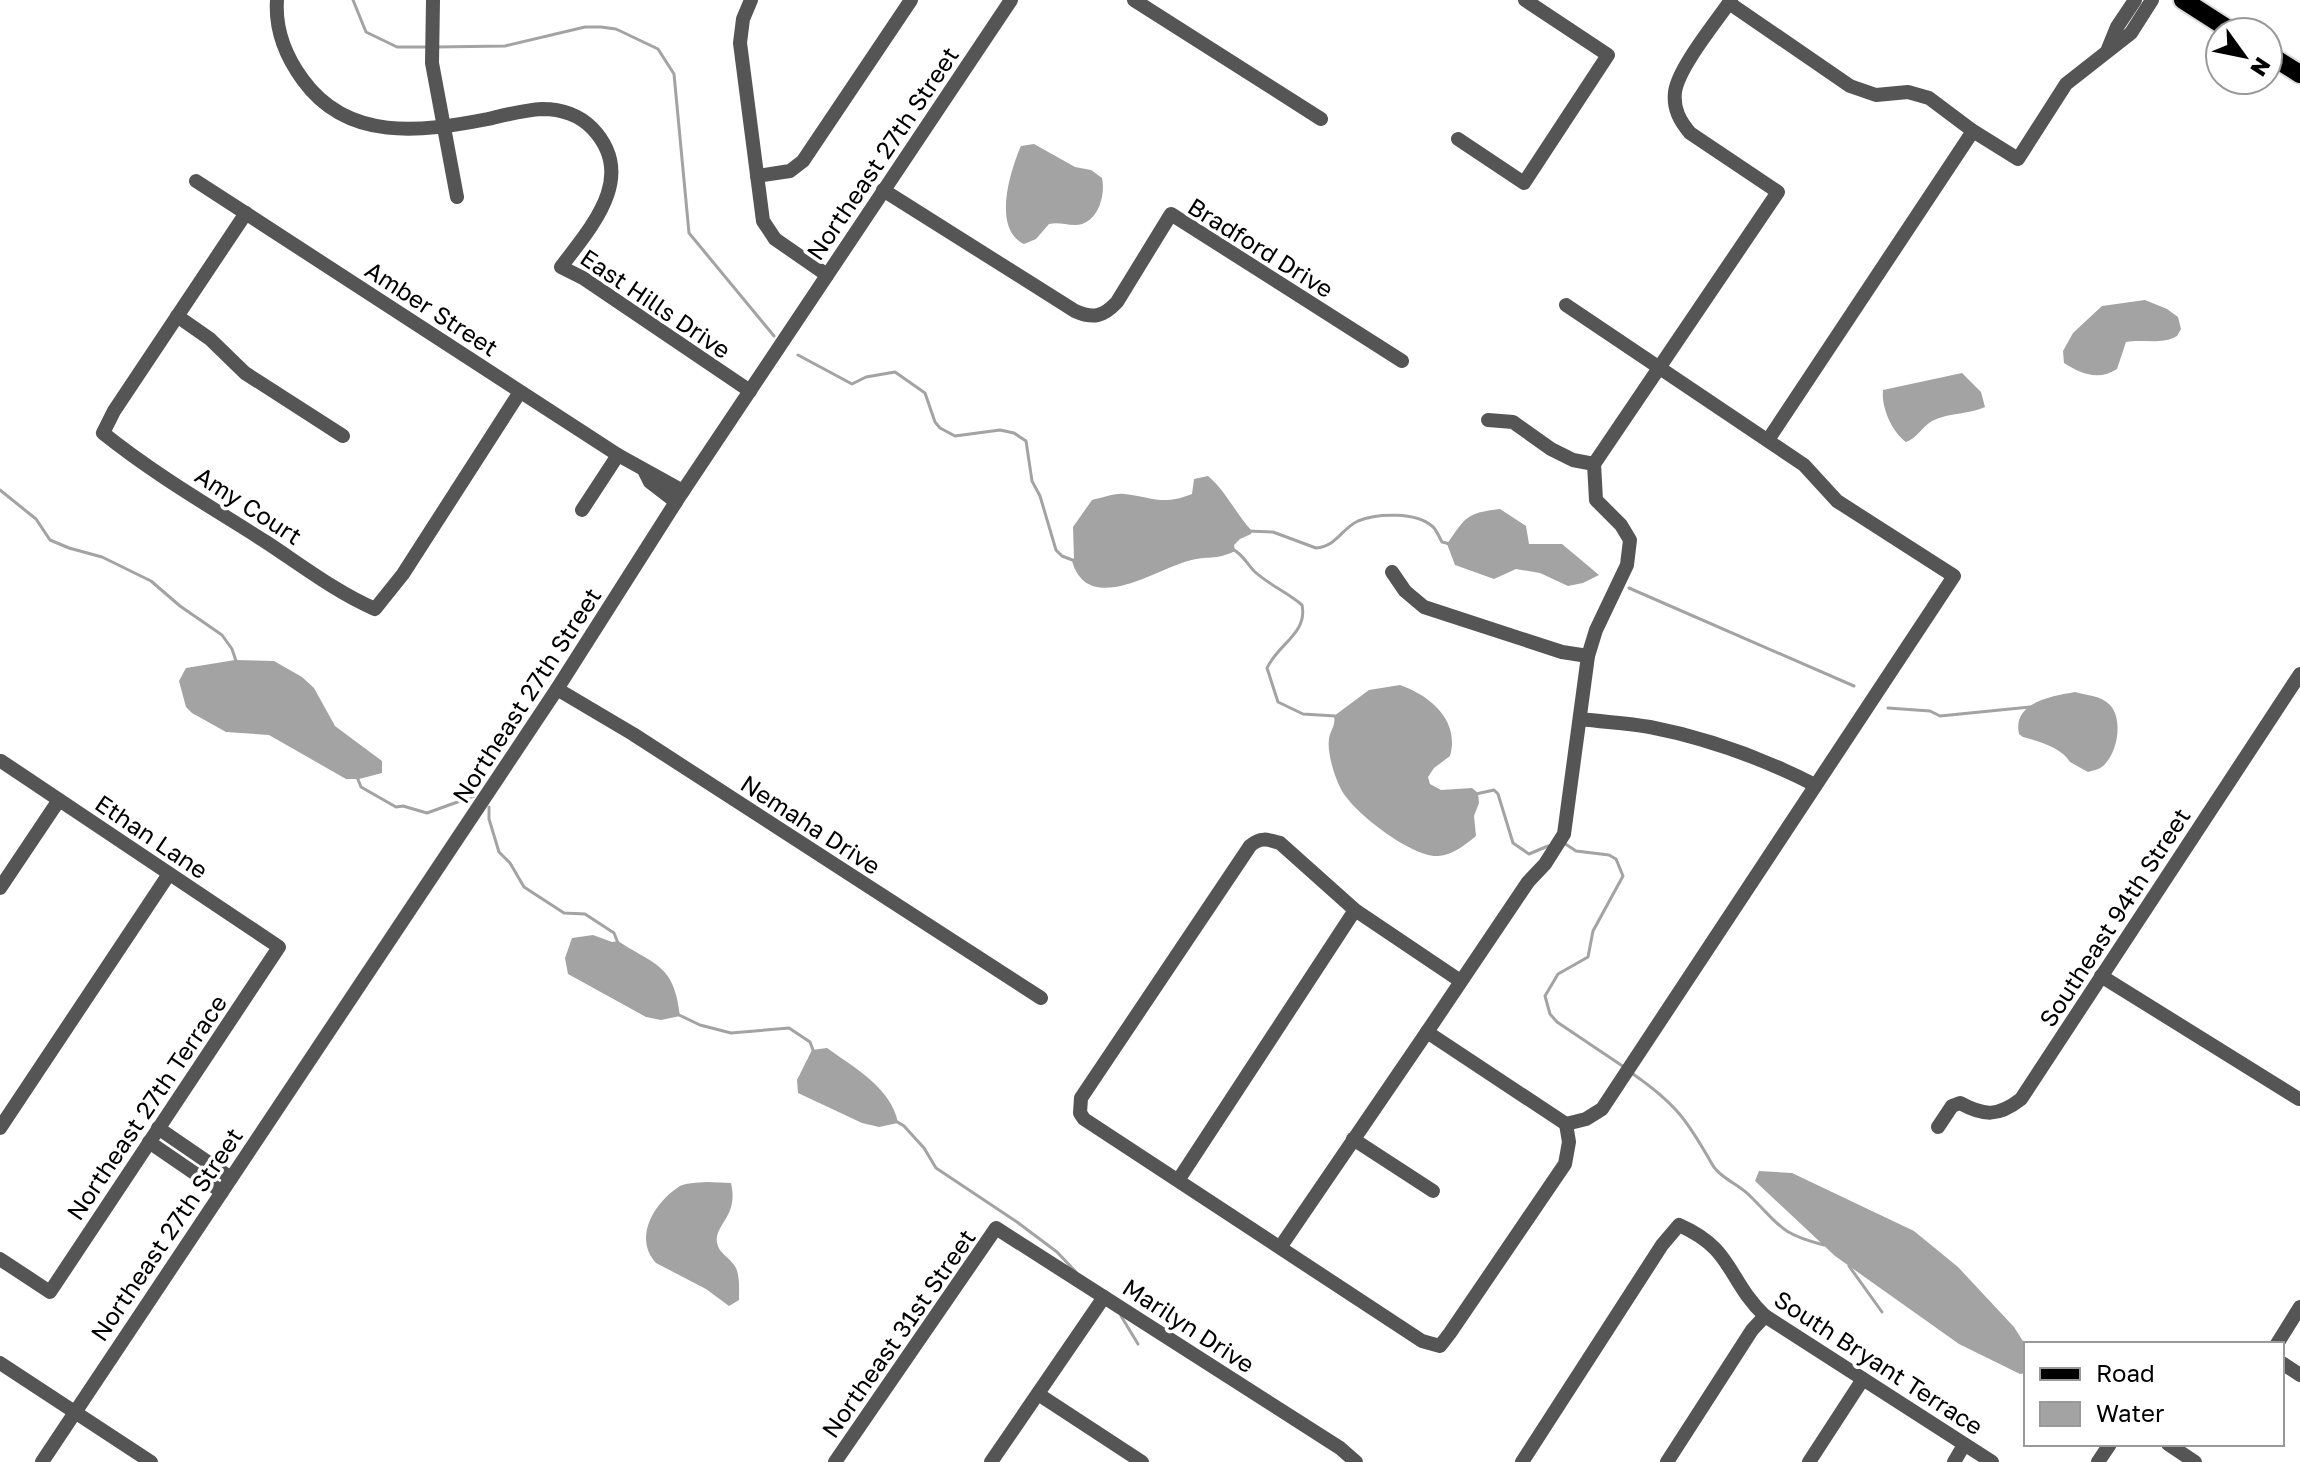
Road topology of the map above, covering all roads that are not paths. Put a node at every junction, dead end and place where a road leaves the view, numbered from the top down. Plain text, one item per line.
1 (277, 0) edge
2 (433, 0) edge
3 (751, 0) edge
4 (911, 0) edge
5 (1011, 0) edge
6 (1134, 0) edge
7 (1525, 0) edge
8 (2135, 0) edge
9 (2152, 0) edge
10 (2183, 0) edge
11 (1730, 2) edge
12 (2208, 16) edge
13 (2108, 49) junction
14 (1321, 119) dead end
15 (443, 126) junction
16 (1973, 131) junction
17 (1458, 139) dead end
18 (757, 176) junction
19 (196, 181) dead end
20 (883, 190) junction
21 (457, 197) dead end
22 (246, 213) junction
23 (827, 275) junction
24 (1566, 305) dead end
25 (177, 316) junction
26 (1402, 361) dead end
27 (1658, 369) junction
28 (750, 391) junction
29 (520, 392) junction
30 (1488, 420) dead end
31 (343, 436) dead end
32 (1768, 440) junction
33 (618, 455) junction
34 (1594, 464) junction
35 (679, 497) junction
36 (582, 510) dead end
37 (1392, 572) dead end
38 (1588, 656) junction
39 (2300, 674) edge
40 (557, 689) junction
41 (1581, 719) junction
42 (1, 761) edge
43 (1815, 785) junction
44 (59, 800) junction
45 (169, 874) junction
46 (0, 888) edge
47 (1355, 910) junction
48 (279, 947) joint
49 (2101, 976) junction
50 (1459, 980) junction
51 (1041, 998) dead end
52 (1427, 1032) junction
53 (2299, 1099) edge
54 (1566, 1124) junction
55 (1938, 1127) dead end
56 (0, 1128) edge
57 (158, 1128) junction
58 (1353, 1139) junction
59 (149, 1142) junction
60 (231, 1178) junction
61 (1179, 1179) junction
62 (1433, 1191) dead end
63 (222, 1192) junction
64 (996, 1228) joint
65 (1281, 1246) junction
66 (0, 1259) edge
67 (1104, 1297) junction
68 (2300, 1307) edge
69 (1765, 1316) junction
70 (2278, 1342) edge
71 (0, 1363) edge
72 (1863, 1379) junction
73 (1038, 1394) junction
74 (74, 1411) junction
75 (1964, 1445) junction
76 (2171, 1446) edge
77 (1357, 1461) edge
78 (42, 1462) edge
79 (151, 1462) edge
80 (835, 1462) edge
81 (991, 1462) edge
82 (1142, 1462) edge
83 (1522, 1462) edge
84 (1667, 1462) edge
85 (1809, 1462) edge
86 (1954, 1462) edge
87 (1992, 1462) edge
88 (2195, 1462) edge

1 - 15 street, East Hills Drive
2 - 15 street
3 - 18 street
4 - 18 street
5 - 20 street, Northeast 27th Street
6 - 14 street
7 - 17 street
8 - 13 street
9 - 13 street
10 - 12 main road
11 - 16 street
11 - 27 street
13 - 16 street
15 - 21 street
15 - 28 street, East Hills Drive
16 - 32 street
18 - 23 street
19 - 22 street, Amber Street
20 - 23 street, Northeast 27th Street
20 - 26 street, Bradford Drive
22 - 25 street
22 - 29 street, Amber Street
23 - 28 street, Northeast 27th Street
24 - 27 street
25 - 29 street, Amy Court
25 - 31 street
27 - 32 street
27 - 34 street
28 - 35 street, Northeast 27th Street
29 - 33 street, Amber Street
30 - 34 street
32 - 43 street
33 - 35 street, Amber Street
33 - 36 street
34 - 38 street
35 - 40 street, Northeast 27th Street
37 - 38 street
38 - 41 street
39 - 49 street, Southeast 94th Street
40 - 51 street, Nemaha Drive
40 - 60 street, Northeast 27th Street
41 - 43 street
41 - 50 street
42 - 44 street, Ethan Lane
43 - 54 street
44 - 45 street, Ethan Lane
44 - 46 street
45 - 48 street, Ethan Lane
45 - 56 street
47 - 50 street
47 - 61 street
47 - 61 street
48 - 57 street, Northeast 27th Terrace
49 - 53 street
49 - 55 street, Southeast 94th Street
50 - 52 street
52 - 54 street
52 - 58 street
54 - 65 street
57 - 59 street, Northeast 27th Terrace
57 - 60 street
58 - 62 street
58 - 65 street
59 - 63 street
59 - 66 street, Northeast 27th Terrace
60 - 63 street, Northeast 27th Street
61 - 65 street
63 - 74 street, Northeast 27th Street
64 - 67 street, Marilyn Drive
64 - 80 street, Northeast 31st Street
67 - 73 street
67 - 77 street, Marilyn Drive
68 - 70 street
69 - 72 street, South Bryant Terrace
69 - 83 street, South Bryant Terrace
69 - 84 street
71 - 74 street
72 - 75 street, South Bryant Terrace
72 - 85 street
73 - 81 street
73 - 82 street
74 - 78 street, Northeast 27th Street
74 - 79 street
75 - 86 street
75 - 87 street, South Bryant Terrace
76 - 88 street

